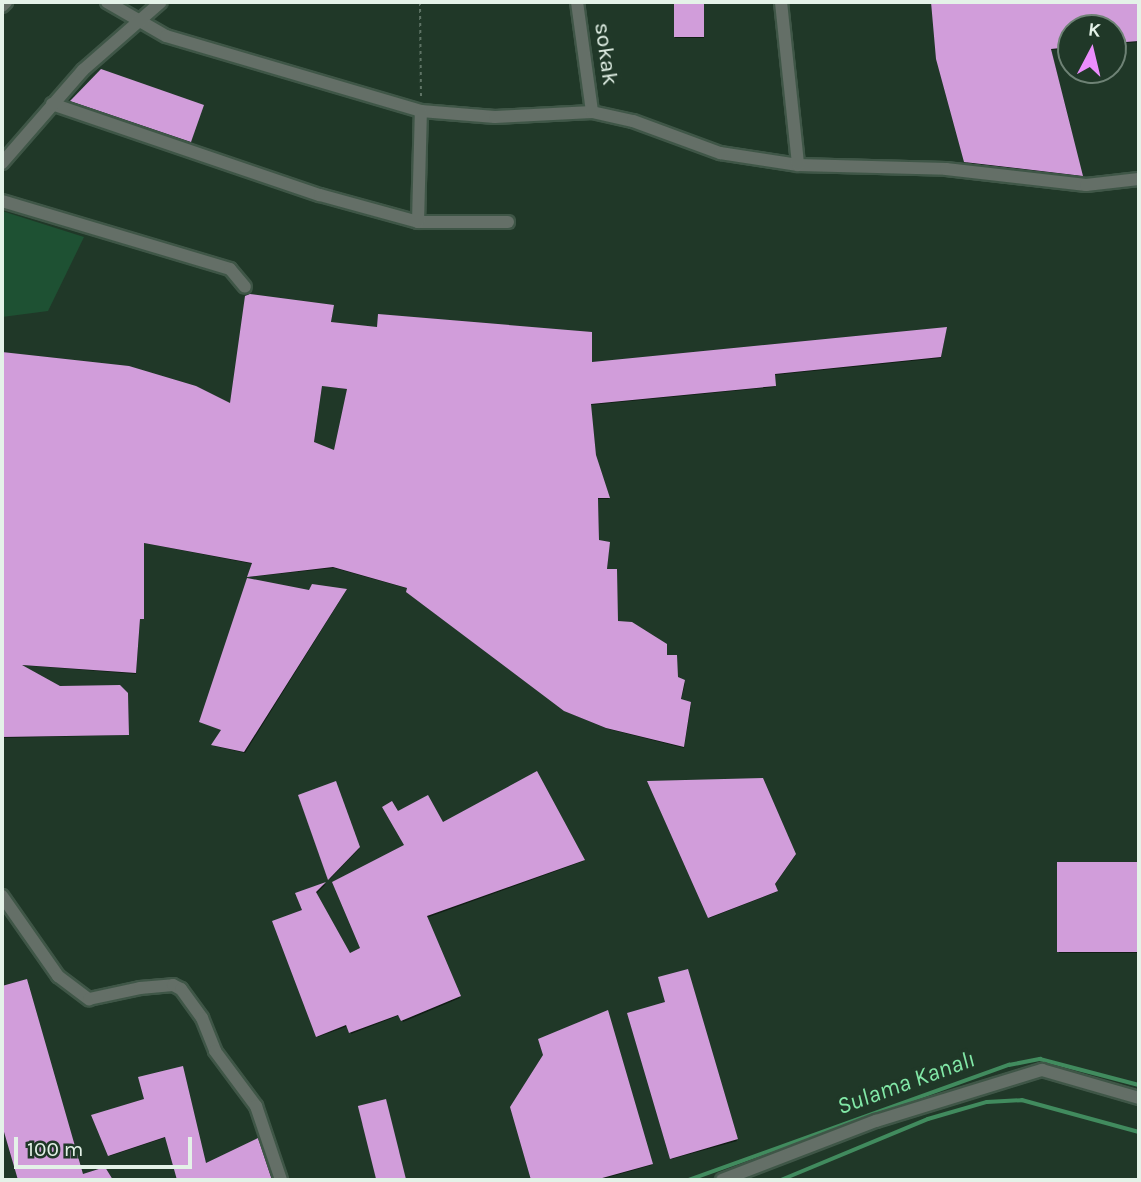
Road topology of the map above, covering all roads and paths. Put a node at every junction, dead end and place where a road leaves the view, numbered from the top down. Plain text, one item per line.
1 (6, 2) edge
2 (107, 2) edge
3 (161, 2) edge
4 (420, 2) edge
5 (577, 2) edge
6 (782, 2) edge
7 (2, 6) edge
8 (136, 22) junction
9 (52, 104) junction
10 (421, 111) junction
11 (592, 112) junction
12 (2, 163) edge
13 (798, 165) junction
14 (1139, 178) edge
15 (2, 201) edge
16 (418, 222) junction
17 (508, 222) dead end
18 (245, 287) dead end
19 (2, 896) edge
20 (1139, 1098) edge
21 (281, 1180) edge
22 (722, 1180) edge

1 - 7 street
2 - 8 street
3 - 8 street
4 - 10 path
5 - 11 street, sokak
6 - 13 street
8 - 9 street
8 - 10 street
9 - 12 street
9 - 16 street
10 - 11 street
10 - 16 street
11 - 13 street
13 - 14 street
15 - 18 street
16 - 17 street
19 - 21 street
20 - 22 street

